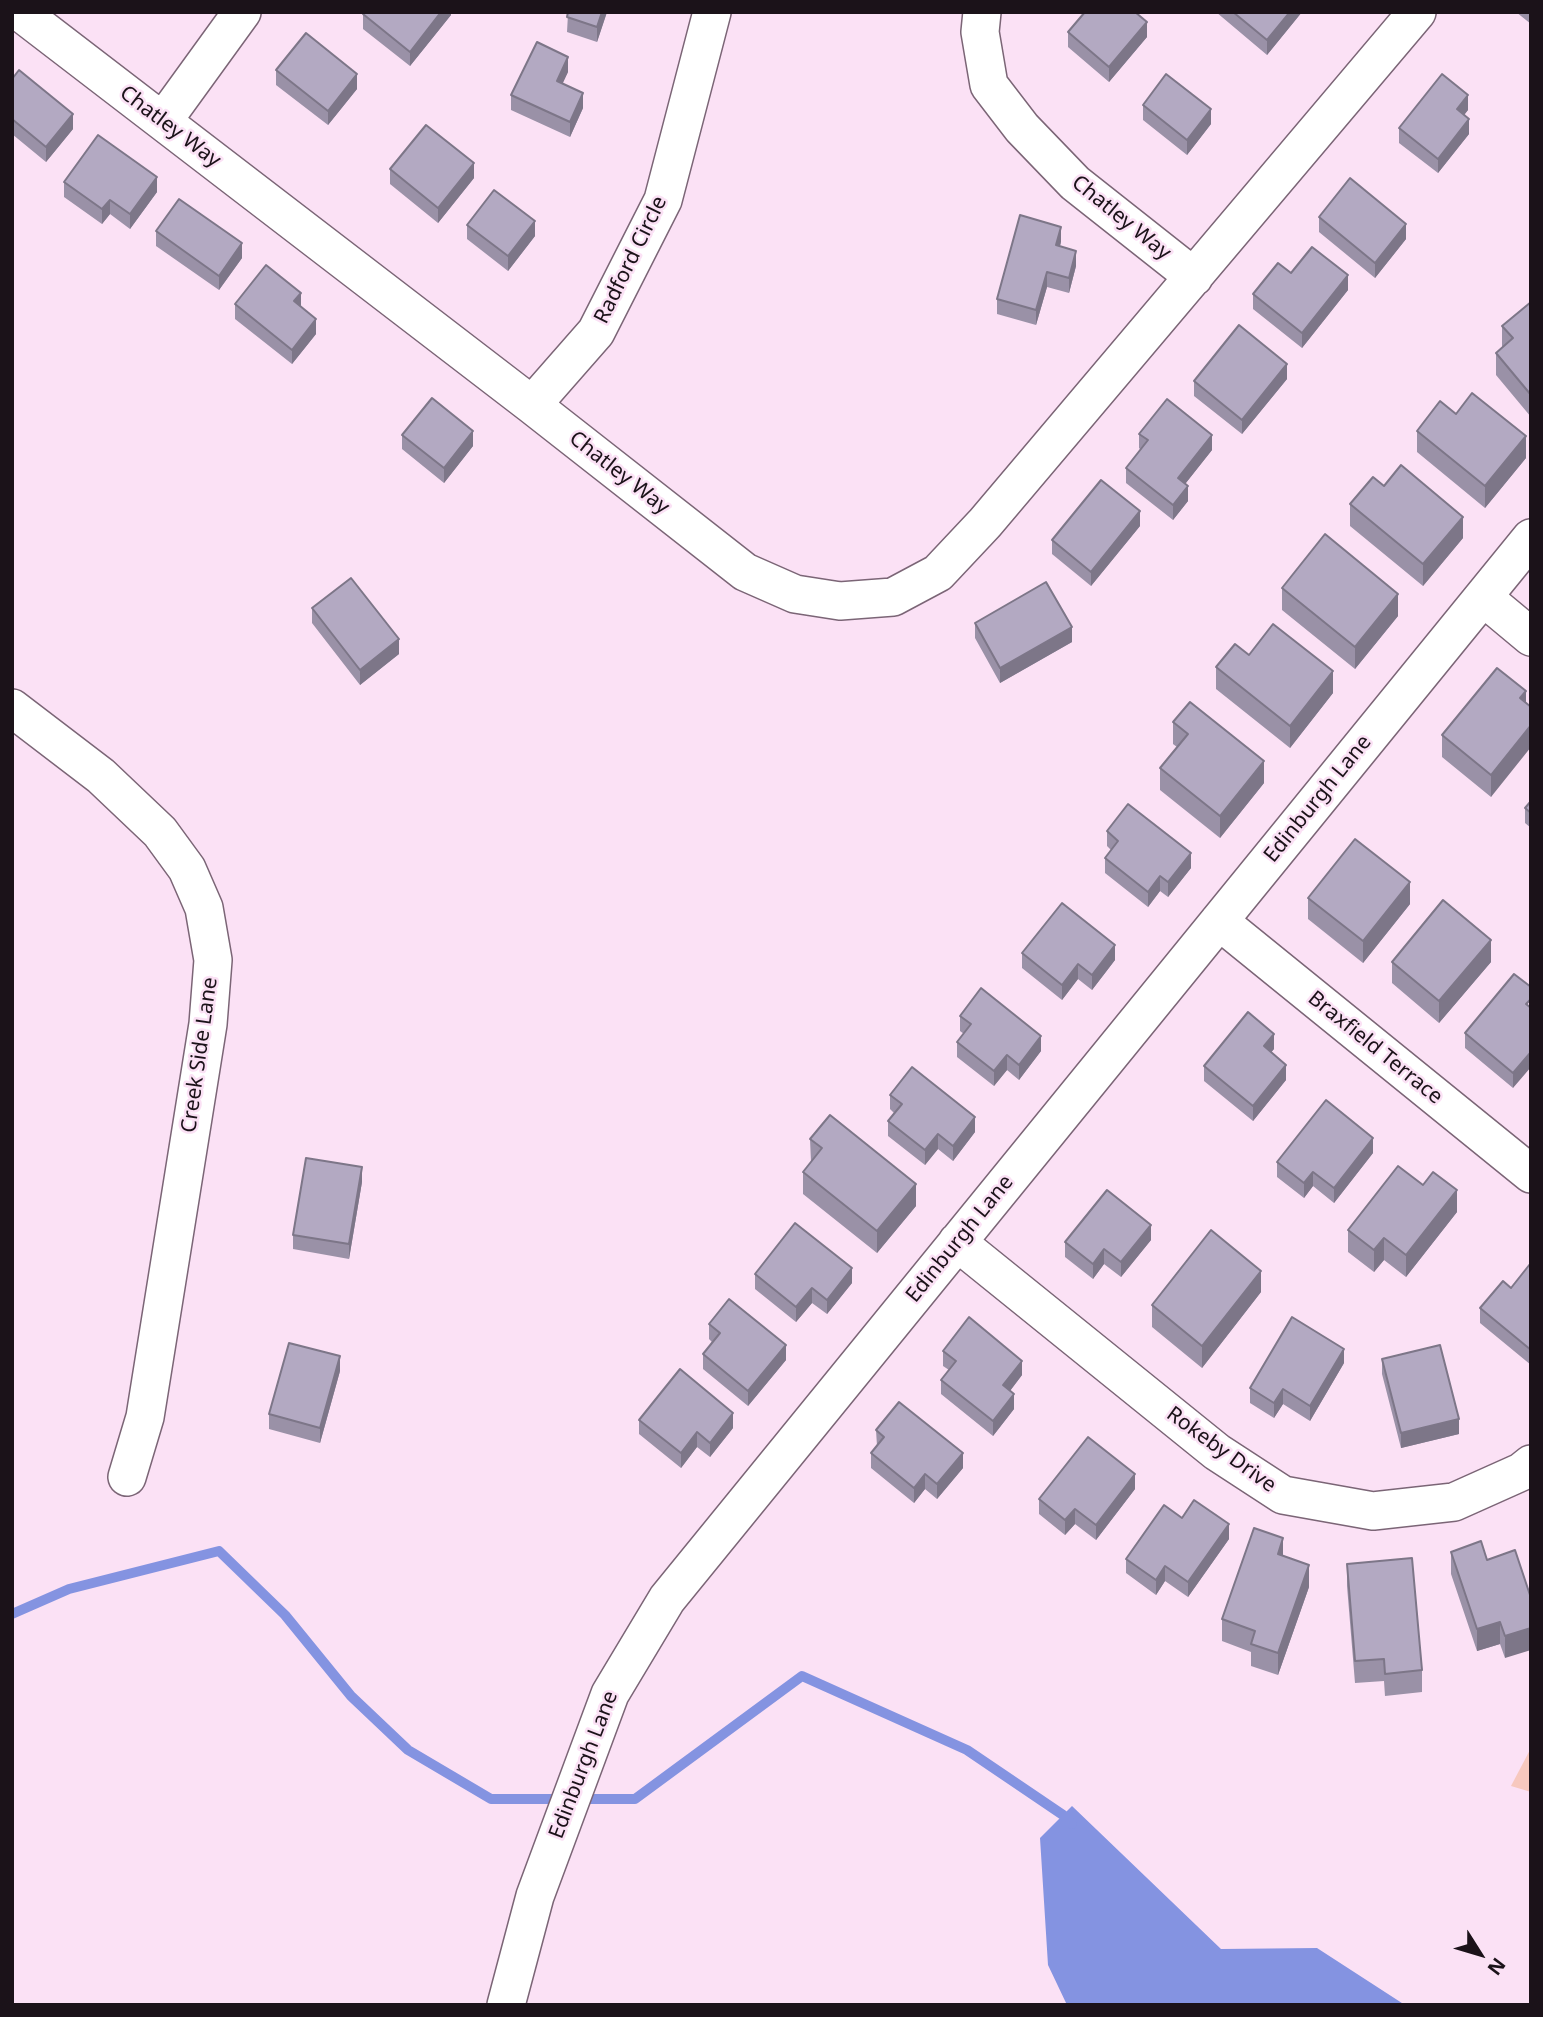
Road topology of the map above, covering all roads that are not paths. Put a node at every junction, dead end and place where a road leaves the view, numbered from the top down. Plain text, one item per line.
1 (20, 12) edge
2 (242, 12) edge
3 (712, 12) edge
4 (982, 12) edge
5 (1417, 12) edge
6 (163, 121) junction
7 (1194, 277) junction
8 (532, 405) junction
9 (1531, 538) edge
10 (1483, 597) junction
11 (1531, 637) edge
12 (12, 708) edge
13 (1219, 921) junction
14 (1531, 1174) edge
15 (957, 1242) junction
16 (1531, 1464) edge
17 (127, 1477) dead end
18 (506, 2005) edge

1 - 6 street, Chatley Way
2 - 6 street
3 - 8 street, Radford Circle
4 - 7 street, Chatley Way
5 - 7 street, Chatley Way
6 - 8 street, Chatley Way
7 - 8 street, Chatley Way
9 - 10 street, Edinburgh Lane
10 - 11 street
10 - 13 street, Edinburgh Lane
12 - 17 street, Creek Side Lane
13 - 14 street, Braxfield Terrace
13 - 15 street, Edinburgh Lane
15 - 16 street, Rokeby Drive
15 - 18 street, Edinburgh Lane

